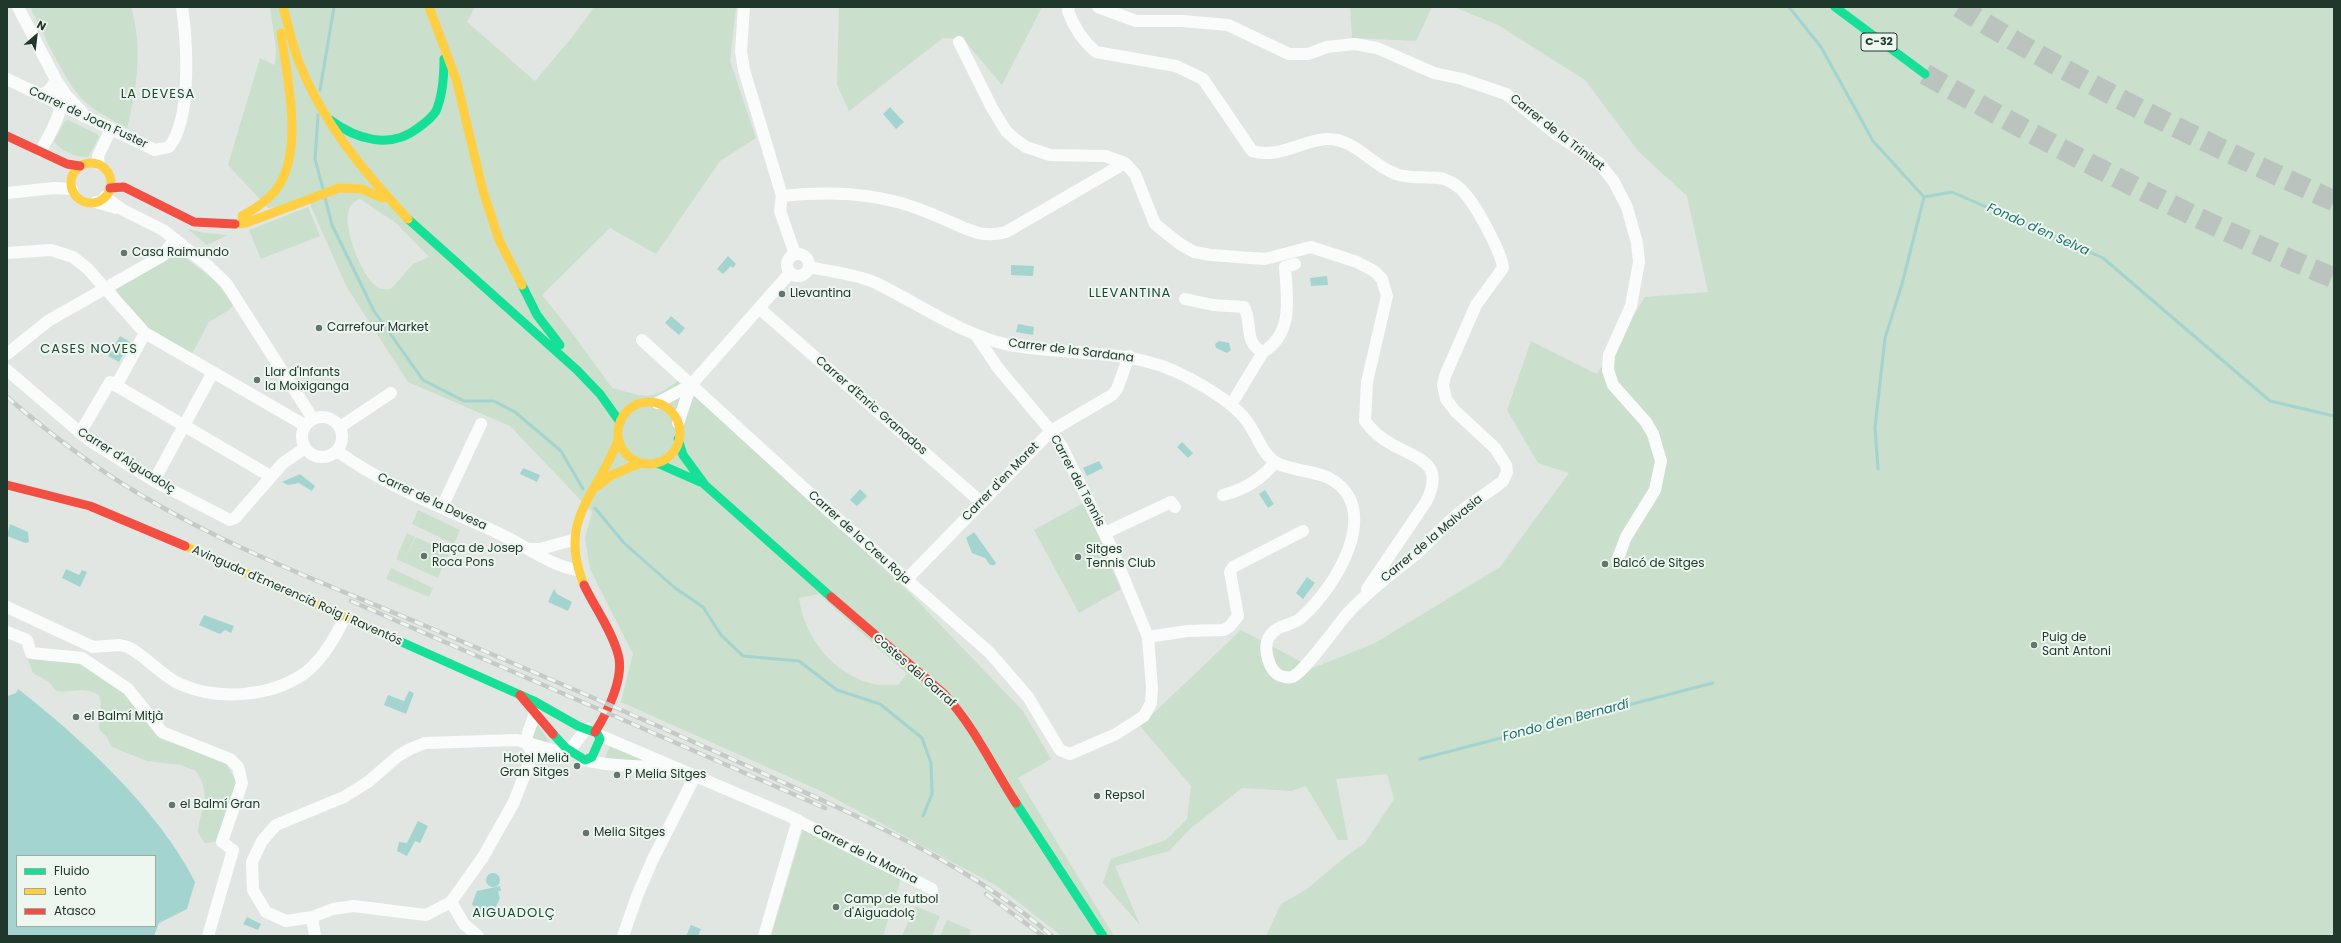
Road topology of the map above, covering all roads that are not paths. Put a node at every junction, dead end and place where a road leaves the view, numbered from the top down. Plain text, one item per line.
1 (18, 7) edge
2 (182, 7) edge
3 (279, 7) edge
4 (283, 7) edge
5 (429, 7) edge
6 (744, 7) edge
7 (1070, 7) edge
8 (1098, 7) edge
9 (1835, 7) edge
10 (959, 42) dead end
11 (444, 43) junction
12 (1925, 74) tunnel mouth
13 (7, 79) edge
14 (56, 80) junction
15 (40, 95) junction
16 (62, 106) junction
17 (322, 113) junction
18 (89, 119) junction
19 (111, 129) junction
20 (7, 136) edge
21 (41, 151) junction
22 (59, 160) junction
23 (1125, 163) junction
24 (99, 164) junction
25 (80, 166) junction
26 (73, 174) junction
27 (109, 175) junction
28 (72, 189) junction
29 (132, 191) junction
30 (7, 193) edge
31 (104, 196) junction
32 (782, 196) junction
33 (393, 204) junction
34 (224, 225) junction
35 (176, 240) junction
36 (7, 252) edge
37 (795, 254) junction
38 (1295, 264) dead end
39 (810, 267) junction
40 (790, 273) junction
41 (105, 288) junction
42 (1185, 299) dead end
43 (760, 309) junction
44 (145, 333) junction
45 (976, 335) junction
46 (642, 340) dead end
47 (1263, 352) junction
48 (7, 354) edge
49 (1129, 356) junction
50 (7, 370) edge
51 (213, 372) junction
52 (591, 382) junction
53 (691, 385) junction
54 (116, 386) junction
55 (391, 393) dead end
56 (614, 396) dead end
57 (628, 400) dead end
58 (641, 402) junction
59 (657, 403) junction
60 (1231, 405) junction
61 (313, 419) junction
62 (620, 422) junction
63 (678, 423) junction
64 (481, 424) dead end
65 (182, 425) junction
66 (340, 427) junction
67 (304, 429) junction
68 (1051, 431) junction
69 (80, 433) junction
70 (678, 439) junction
71 (618, 440) junction
72 (305, 448) junction
73 (337, 451) junction
74 (1275, 462) junction
75 (640, 463) junction
76 (657, 463) junction
77 (270, 476) junction
78 (154, 481) junction
79 (7, 485) edge
80 (705, 485) junction
81 (594, 489) junction
82 (41, 495) junction
83 (1223, 495) dead end
84 (20, 498) dead end
85 (981, 502) junction
86 (442, 507) junction
87 (1175, 507) dead end
88 (1302, 531) dead end
89 (1105, 532) junction
90 (573, 540) junction
91 (530, 549) junction
92 (1617, 561) dead end
93 (577, 570) junction
94 (906, 580) junction
95 (1360, 600) junction
96 (7, 607) edge
97 (345, 617) junction
98 (7, 632) edge
99 (1148, 637) junction
100 (520, 695) junction
101 (534, 709) junction
102 (594, 732) junction
103 (527, 742) junction
104 (569, 750) junction
105 (1060, 750) joint
106 (585, 760) junction
107 (691, 775) junction
108 (798, 820) junction
109 (932, 889) dead end
110 (450, 902) junction
111 (312, 917) junction
112 (208, 936) edge
113 (315, 936) edge
114 (478, 936) edge
115 (623, 936) edge
116 (764, 936) edge
117 (1103, 936) edge

1 - 14 street
2 - 19 street, Carrer de Joan Fuster
3 - 34 main road
4 - 17 main road
5 - 11 main road
6 - 32 street
7 - 95 street, Carrer de la Malvasia
8 - 92 street, Carrer de la Trinitat
9 - 12 main road, C-32
10 - 23 street
11 - 17 main road
11 - 52 main road
13 - 15 street, Carrer de Joan Fuster
14 - 15 street
14 - 16 street
14 - 18 street
15 - 16 street, Carrer de Joan Fuster
16 - 18 street, Carrer de Joan Fuster
16 - 21 street
17 - 33 main road
18 - 19 street, Carrer de Joan Fuster
19 - 24 street
20 - 21 main road
21 - 22 main road
22 - 25 main road
22 - 26 main road
23 - 32 street
23 - 95 street
24 - 25 main road
24 - 27 main road
25 - 26 main road
26 - 28 main road
27 - 29 main road
27 - 31 main road
28 - 30 street
28 - 31 main road
29 - 31 main road
29 - 34 main road
31 - 35 street
32 - 37 street
33 - 34 main road
33 - 52 main road
35 - 41 street
35 - 61 street
36 - 41 street
37 - 39 street
37 - 40 street
38 - 47 street
39 - 40 street
39 - 45 street, Carrer de la Sardana
40 - 43 street
41 - 44 street
41 - 48 street
42 - 47 street
43 - 53 street
43 - 85 street, Carrer d'Enric Granados
44 - 51 street
44 - 54 street
45 - 49 street, Carrer de la Sardana
45 - 68 street, Carrer del Tennis
46 - 53 street, Carrer de la Creu Roja
47 - 60 street
49 - 60 street, Carrer de la Sardana
49 - 68 street, Carrer d'en Moret
50 - 69 street, Carrer d'Aiguadolç
51 - 65 street
51 - 67 street
52 - 56 main road
52 - 62 main road
53 - 59 street
53 - 63 street
53 - 94 street, Carrer de la Creu Roja
54 - 65 street
54 - 69 street
55 - 66 street
57 - 58 main road
58 - 59 main road
58 - 62 main road
59 - 63 main road
60 - 74 street, Carrer de la Sardana
61 - 66 street
61 - 67 street
62 - 71 main road
63 - 70 main road
64 - 86 street
65 - 77 street
65 - 78 street
66 - 73 street
67 - 72 street
68 - 85 street, Carrer d'en Moret
68 - 89 street, Carrer del Tennis
69 - 78 street, Carrer d'Aiguadolç
70 - 76 main road
70 - 80 main road
71 - 75 main road
71 - 81 main road
72 - 73 street
72 - 77 street
73 - 86 street, Carrer de la Devesa
74 - 83 street
74 - 95 street, Carrer de la Malvasia
75 - 76 main road
75 - 81 main road
76 - 80 main road
77 - 78 street, Carrer d'Aiguadolç
79 - 82 main road, Avinguda d'Emerencià Roig i Raventós
80 - 117 main road, Costes del Garraf
81 - 90 main road
82 - 84 main road
82 - 97 main road, Avinguda d'Emerencià Roig i Raventós
85 - 94 street, Carrer d'en Moret
86 - 91 street, Carrer de la Devesa
87 - 89 street
88 - 99 street
89 - 99 street, Carrer del Tennis
90 - 91 street
90 - 93 main road
91 - 93 street, Carrer de la Devesa
93 - 102 main road
94 - 105 street, Carrer de la Creu Roja
96 - 97 street
97 - 100 main road, Avinguda d'Emerencià Roig i Raventós
98 - 112 street
99 - 105 street, Carrer del Tennis
100 - 101 main road, Avinguda d'Emerencià Roig i Raventós
100 - 102 main road, Avinguda d'Emerencià Roig i Raventós
101 - 103 street
101 - 104 main road, Avinguda d'Emerencià Roig i Raventós
102 - 104 street
102 - 106 main road
102 - 107 street, Avinguda d'Emerencià Roig i Raventós
103 - 104 street
103 - 110 street
103 - 111 street
104 - 106 main road, Avinguda d'Emerencià Roig i Raventós
106 - 107 street, Avinguda d'Emerencià Roig i Raventós
107 - 108 street, Avinguda d'Emerencià Roig i Raventós
107 - 115 street
108 - 109 street, Carrer de la Marina
108 - 116 street
110 - 111 street
110 - 114 street
111 - 113 street

